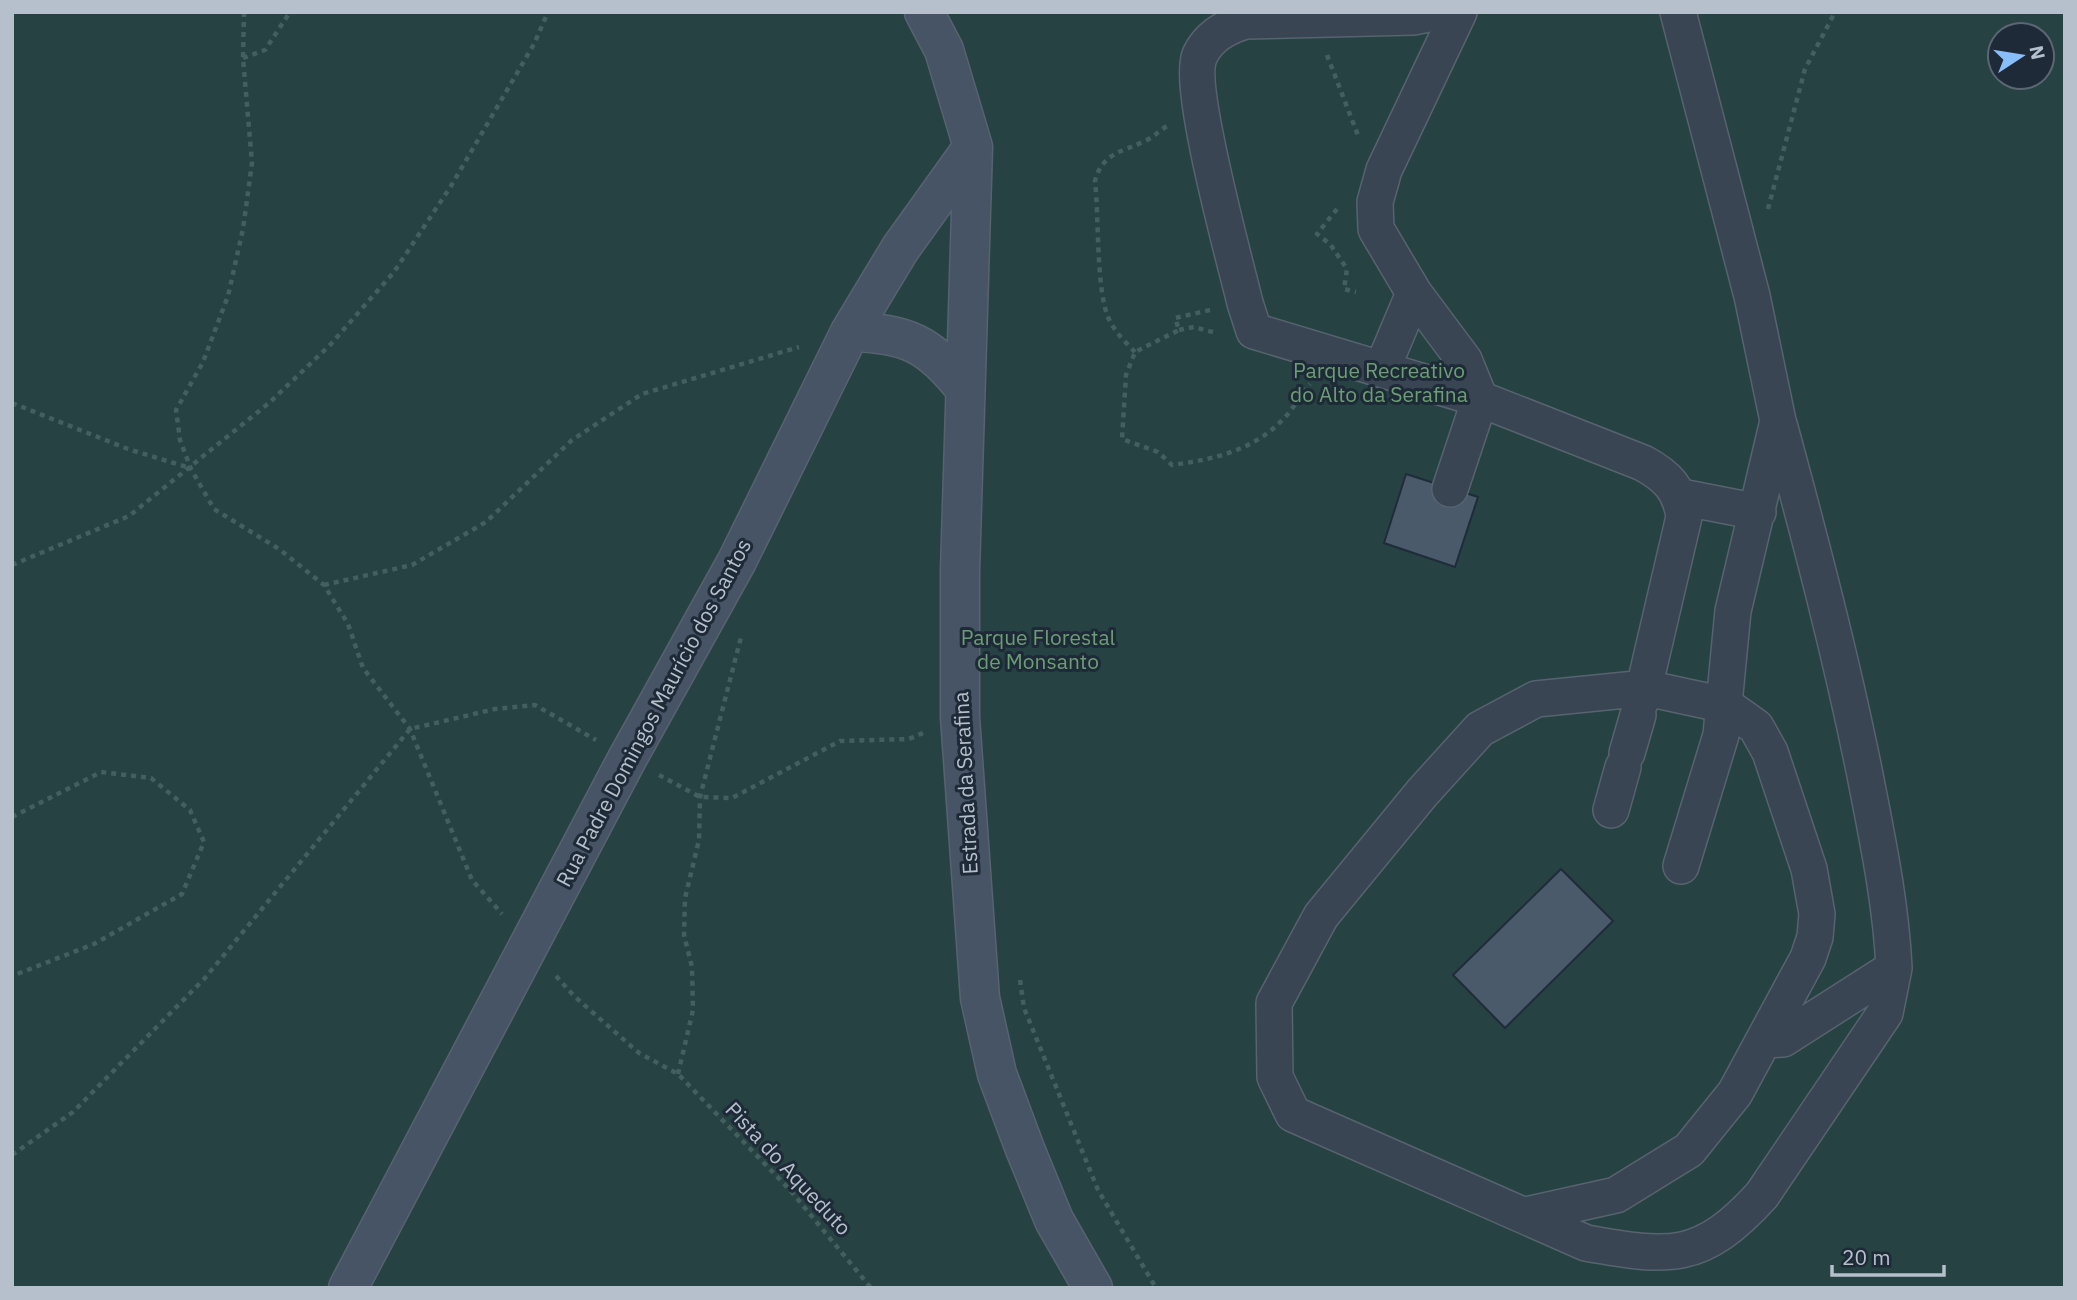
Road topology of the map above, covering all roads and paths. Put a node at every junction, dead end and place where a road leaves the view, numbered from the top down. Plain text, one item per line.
1 (244, 12) edge
2 (290, 12) edge
3 (548, 12) edge
4 (924, 12) edge
5 (1438, 12) edge
6 (1459, 12) edge
7 (1678, 12) edge
8 (1835, 12) edge
9 (1295, 18) junction
10 (243, 58) junction
11 (1196, 95) junction
12 (973, 147) junction
13 (1359, 151) dead end
14 (1344, 198) dead end
15 (1337, 209) junction
16 (1766, 222) dead end
17 (1376, 229) junction
18 (1356, 292) dead end
19 (1415, 293) junction
20 (1245, 303) junction
21 (850, 332) junction
22 (1135, 352) junction
23 (1349, 359) junction
24 (1382, 369) junction
25 (965, 388) junction
26 (1479, 399) junction
27 (12, 403) edge
28 (1778, 421) junction
29 (191, 469) junction
30 (1450, 489) dead end
31 (1681, 497) junction
32 (1758, 512) junction
33 (12, 565) edge
34 (324, 585) junction
35 (743, 628) dead end
36 (1642, 701) junction
37 (1725, 705) junction
38 (960, 717) junction
39 (410, 729) junction
40 (627, 758) junction
41 (700, 797) junction
42 (12, 817) edge
43 (1607, 823) dead end
44 (1681, 866) dead end
45 (530, 946) junction
46 (1018, 968) dead end
47 (1894, 968) junction
48 (12, 976) edge
49 (1763, 1040) junction
50 (678, 1074) junction
51 (12, 1155) edge
52 (1526, 1215) junction
53 (348, 1288) edge
54 (871, 1288) edge
55 (1093, 1288) edge
56 (1156, 1288) edge

1 - 10 path, Pista do Aqueduto
2 - 10 path
3 - 29 path
4 - 12 street, Estrada da Serafina
5 - 9 street
6 - 17 street
7 - 28 street
8 - 16 path
9 - 11 street
9 - 13 path
10 - 29 path, Pista do Aqueduto
11 - 20 street
11 - 22 path
12 - 21 street, Rua Padre Domingos Maurício dos Santos
12 - 25 street, Estrada da Serafina
14 - 15 path
15 - 17 path
15 - 18 path
17 - 19 street
19 - 24 street
19 - 26 street
20 - 22 path
20 - 23 street
21 - 25 street
21 - 34 path
21 - 40 street, Rua Padre Domingos Maurício dos Santos
22 - 23 path
23 - 24 street
24 - 26 street
25 - 38 street, Estrada da Serafina
26 - 30 street
26 - 31 street
27 - 29 path
28 - 32 street
28 - 47 street
29 - 33 path
29 - 34 path, Pista do Aqueduto
31 - 32 street
31 - 36 street
32 - 37 street
34 - 39 path, Pista do Aqueduto
35 - 41 path
36 - 37 street
36 - 43 street
36 - 52 street
37 - 44 street
37 - 49 street
38 - 41 path
38 - 55 street, Estrada da Serafina
39 - 40 path
39 - 45 path, Pista do Aqueduto
39 - 51 path
40 - 45 street, Rua Padre Domingos Maurício dos Santos
41 - 50 path
42 - 48 path
45 - 50 path, Pista do Aqueduto
45 - 53 street, Rua Padre Domingos Maurício dos Santos
46 - 56 path
47 - 49 street
47 - 52 street
49 - 52 street
50 - 54 path, Pista do Aqueduto

